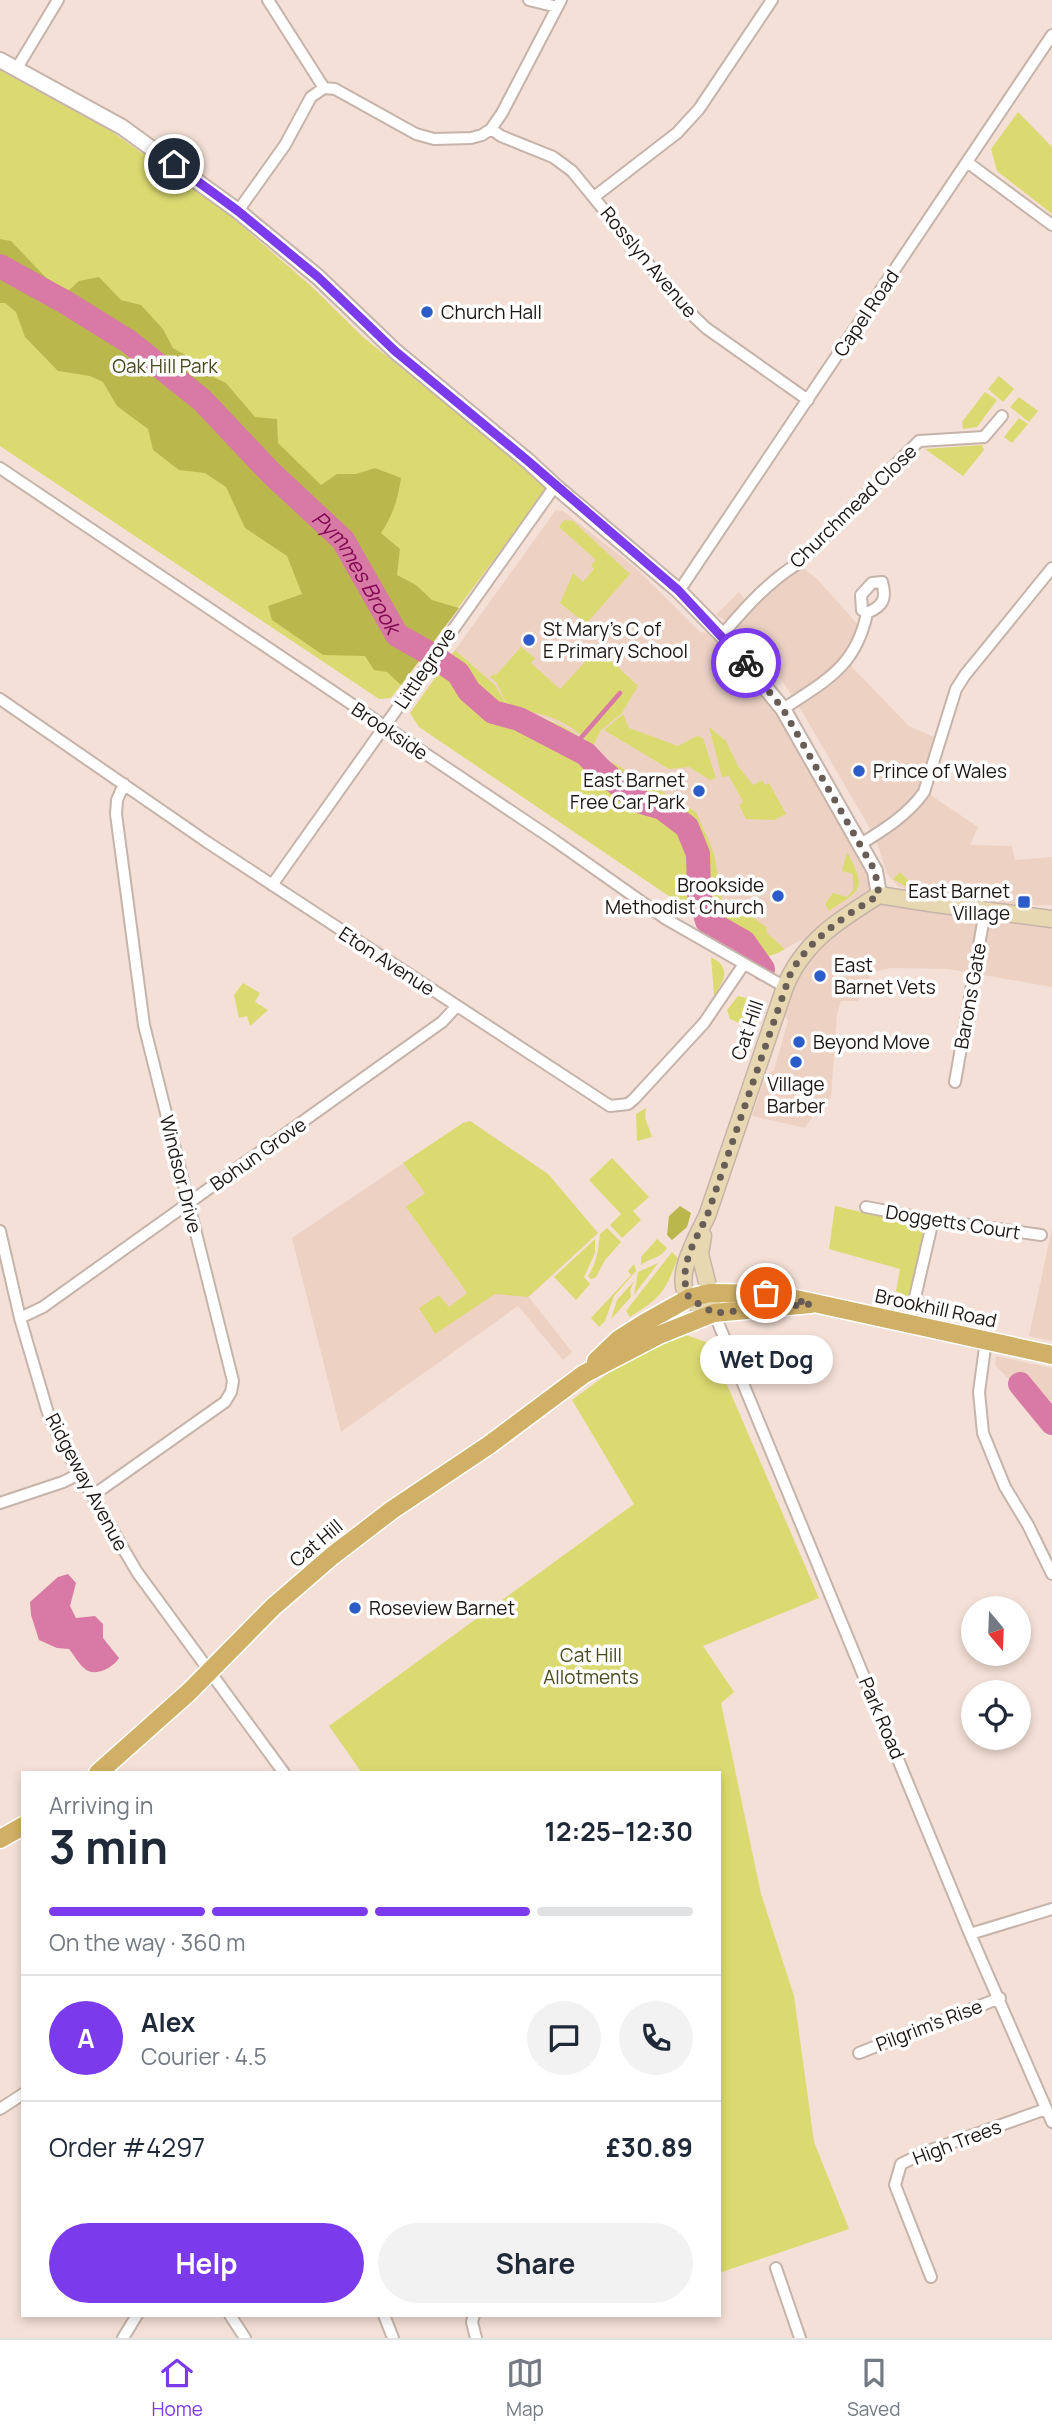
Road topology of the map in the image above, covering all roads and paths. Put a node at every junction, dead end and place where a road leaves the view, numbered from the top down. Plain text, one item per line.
1 (58, 0) edge
2 (268, 0) edge
3 (529, 0) edge
4 (772, 0) edge
5 (559, 4) edge
6 (1052, 35) edge
7 (0, 60) edge
8 (17, 68) junction
9 (324, 88) junction
10 (491, 129) junction
11 (967, 162) junction
12 (594, 197) junction
13 (238, 211) junction
14 (1052, 225) edge
15 (808, 400) junction
16 (1002, 416) dead end
17 (0, 468) edge
18 (555, 486) junction
19 (1052, 568) edge
20 (678, 590) junction
21 (867, 613) dead end
22 (722, 635) junction
23 (0, 699) edge
24 (783, 709) junction
25 (385, 727) junction
26 (124, 784) junction
27 (859, 845) junction
28 (272, 885) junction
29 (879, 895) junction
30 (985, 911) junction
31 (1052, 919) edge
32 (744, 964) junction
33 (785, 987) junction
34 (456, 1007) junction
35 (955, 1082) dead end
36 (189, 1203) junction
37 (866, 1207) dead end
38 (707, 1216) junction
39 (933, 1220) junction
40 (0, 1231) edge
41 (1041, 1236) dead end
42 (710, 1293) junction
43 (689, 1298) junction
44 (811, 1304) junction
45 (714, 1313) junction
46 (20, 1318) junction
47 (909, 1323) junction
48 (986, 1340) junction
49 (1052, 1355) edge
50 (584, 1374) junction
51 (79, 1474) junction
52 (92, 1496) junction
53 (0, 1503) edge
54 (1052, 1574) edge
55 (209, 1672) junction
56 (100, 1771) edge
57 (283, 1771) edge
58 (21, 1827) edge
59 (0, 1839) edge
60 (1052, 1909) edge
61 (970, 1934) junction
62 (1000, 1998) junction
63 (859, 2053) dead end
64 (21, 2095) edge
65 (0, 2109) edge
66 (1046, 2109) junction
67 (1052, 2122) edge
68 (776, 2268) dead end
69 (931, 2277) dead end
70 (136, 2317) edge
71 (231, 2317) edge
72 (385, 2317) edge
73 (473, 2317) edge
74 (123, 2338) edge
75 (245, 2338) edge
76 (393, 2338) edge
77 (476, 2338) edge
78 (800, 2338) edge

1 - 8 street
2 - 9 street
3 - 5 street
4 - 12 street
5 - 10 street
6 - 11 street, Capel Road
7 - 8 street
8 - 13 street
9 - 10 street
9 - 13 street
10 - 12 street, Rosslyn Avenue
11 - 14 street
11 - 15 street, Capel Road
12 - 15 street, Rosslyn Avenue
13 - 18 street
15 - 20 street, Capel Road
16 - 22 street, Churchmead Close
17 - 25 street, Brookside
18 - 20 street
18 - 25 street, Littlegrove
19 - 27 street
20 - 22 street
21 - 24 street
22 - 24 street
23 - 26 street, Eton Avenue
24 - 27 street
25 - 28 street, Littlegrove
25 - 32 street, Brookside
26 - 28 street, Eton Avenue
26 - 36 street, Windsor Drive
27 - 29 street
28 - 34 street, Eton Avenue
29 - 30 main road
29 - 33 main road, Cat Hill
30 - 31 main road
30 - 35 street, Barons Gate
32 - 33 street, Brookside
32 - 34 street, Eton Avenue
33 - 38 main road, Cat Hill
34 - 36 street, Bohun Grove
36 - 46 street, Bohun Grove
36 - 52 street, Windsor Drive
37 - 39 street, Doggetts Court
38 - 42 main road, Cat Hill
38 - 43 main road, Cat Hill
39 - 41 street, Doggetts Court
39 - 47 street
40 - 46 street, Ridgeway Avenue
42 - 43 main road, Cat Hill
42 - 44 main road, Brookhill Road
42 - 45 main road, Cat Hill
43 - 45 main road
43 - 50 main road, Cat Hill
44 - 45 main road, Brookhill Road
44 - 47 main road, Brookhill Road
45 - 50 main road, Cat Hill
45 - 61 street, Park Road
46 - 51 street, Ridgeway Avenue
47 - 48 main road, Brookhill Road
48 - 49 main road, Brookhill Road
48 - 54 street
50 - 55 main road, Cat Hill
51 - 52 street, Ridgeway Avenue
51 - 53 street
52 - 55 street, Ridgeway Avenue
55 - 56 main road, Cat Hill
55 - 57 street, Ridgeway Avenue
58 - 59 main road
60 - 61 street
61 - 62 street, Park Road
62 - 63 street, Pilgrim's Rise
62 - 66 street, Park Road
64 - 65 street
66 - 67 street, Park Road
66 - 69 street, High Trees
68 - 78 street
70 - 74 street
71 - 75 street
72 - 76 street
73 - 77 street

